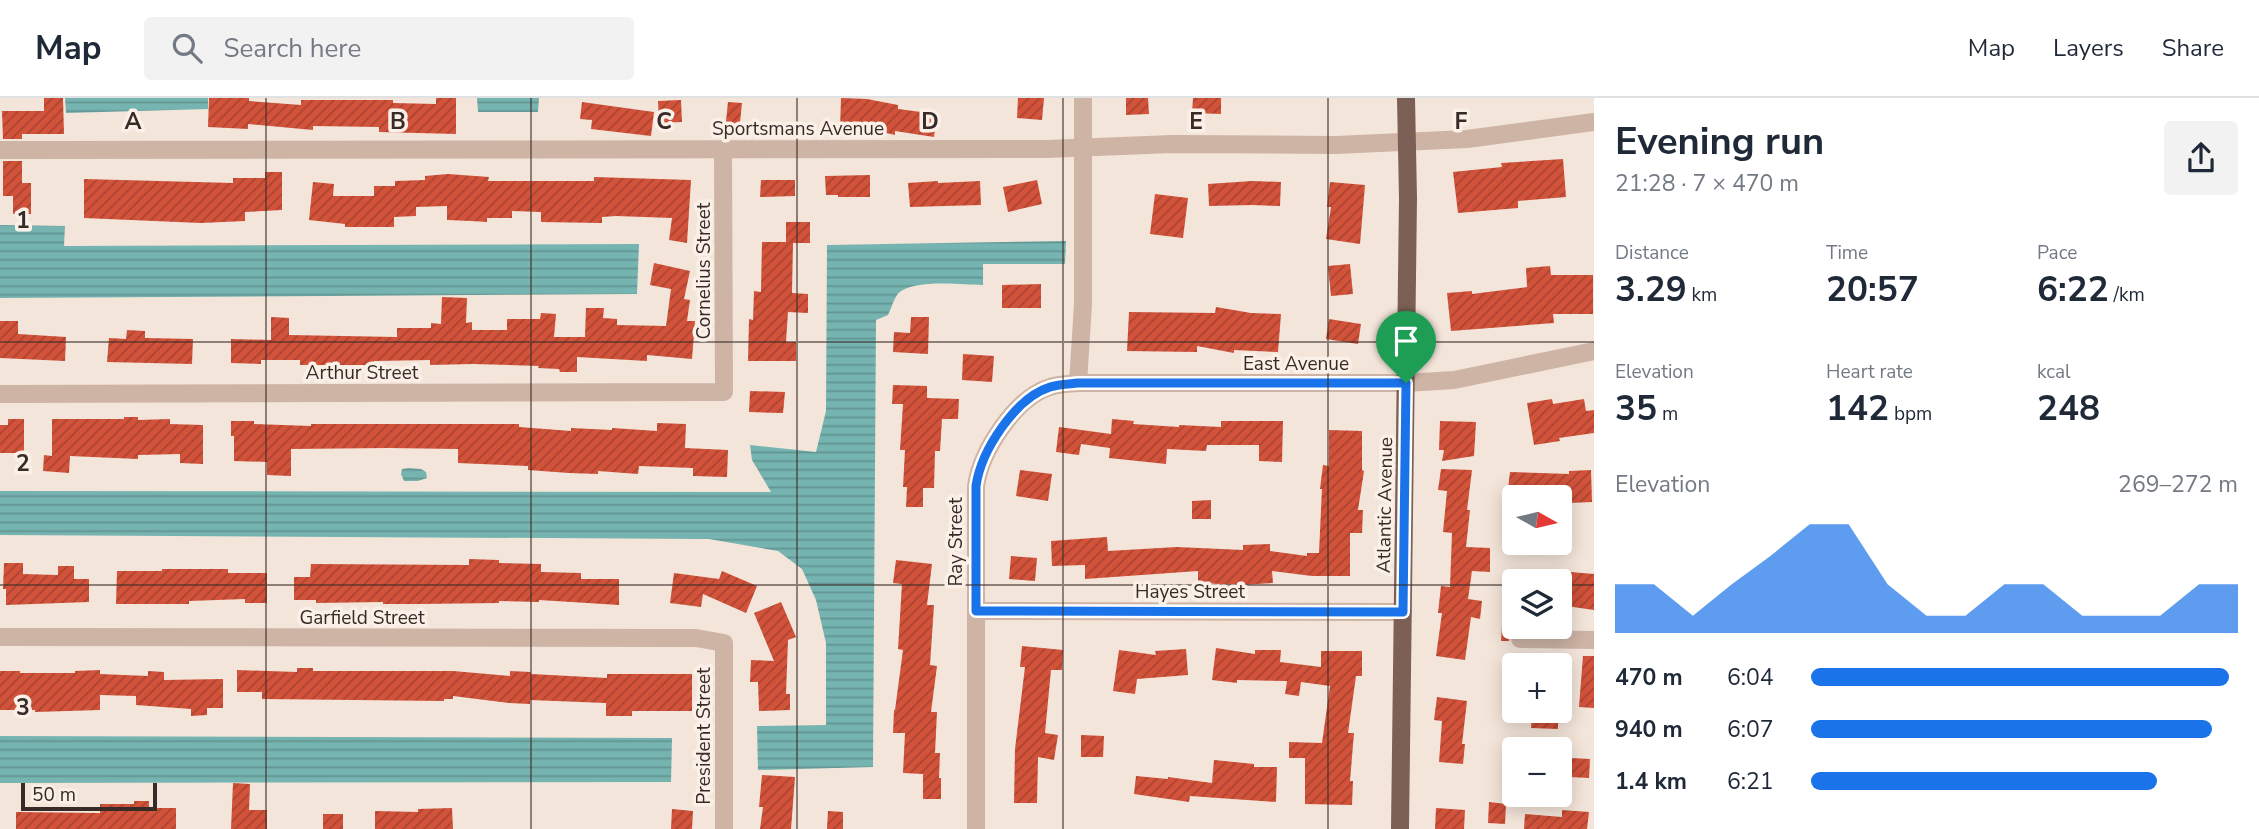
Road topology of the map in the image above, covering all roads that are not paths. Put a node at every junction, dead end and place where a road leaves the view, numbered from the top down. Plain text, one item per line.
1 (1083, 98) edge
2 (1406, 98) edge
3 (1594, 122) edge
4 (1407, 141) junction
5 (1083, 147) junction
6 (723, 149) junction
7 (0, 150) edge
8 (1594, 351) edge
9 (1078, 383) junction
10 (1406, 383) junction
11 (724, 392) joint
12 (0, 394) edge
13 (976, 611) junction
14 (1403, 612) junction
15 (0, 637) edge
16 (1520, 639) dead end
17 (1594, 640) edge
18 (724, 643) joint
19 (724, 829) edge
20 (976, 829) edge
21 (1400, 829) edge

1 - 5 street
2 - 4 main road, Atlantic Avenue
3 - 4 street, Sportsmans Avenue
4 - 5 street, Sportsmans Avenue
4 - 10 main road, Atlantic Avenue
5 - 6 street, Sportsmans Avenue
5 - 9 street
6 - 7 street, Sportsmans Avenue
6 - 11 street, Cornelius Street
8 - 10 street, East Avenue
9 - 10 street, East Avenue
9 - 13 street, Ray Street
10 - 14 main road, Atlantic Avenue
11 - 12 street, Arthur Street
13 - 14 street, Hayes Street
13 - 20 street, Ray Street
14 - 21 main road, Atlantic Avenue
15 - 18 street, Garfield Street
16 - 17 street
18 - 19 street, President Street

